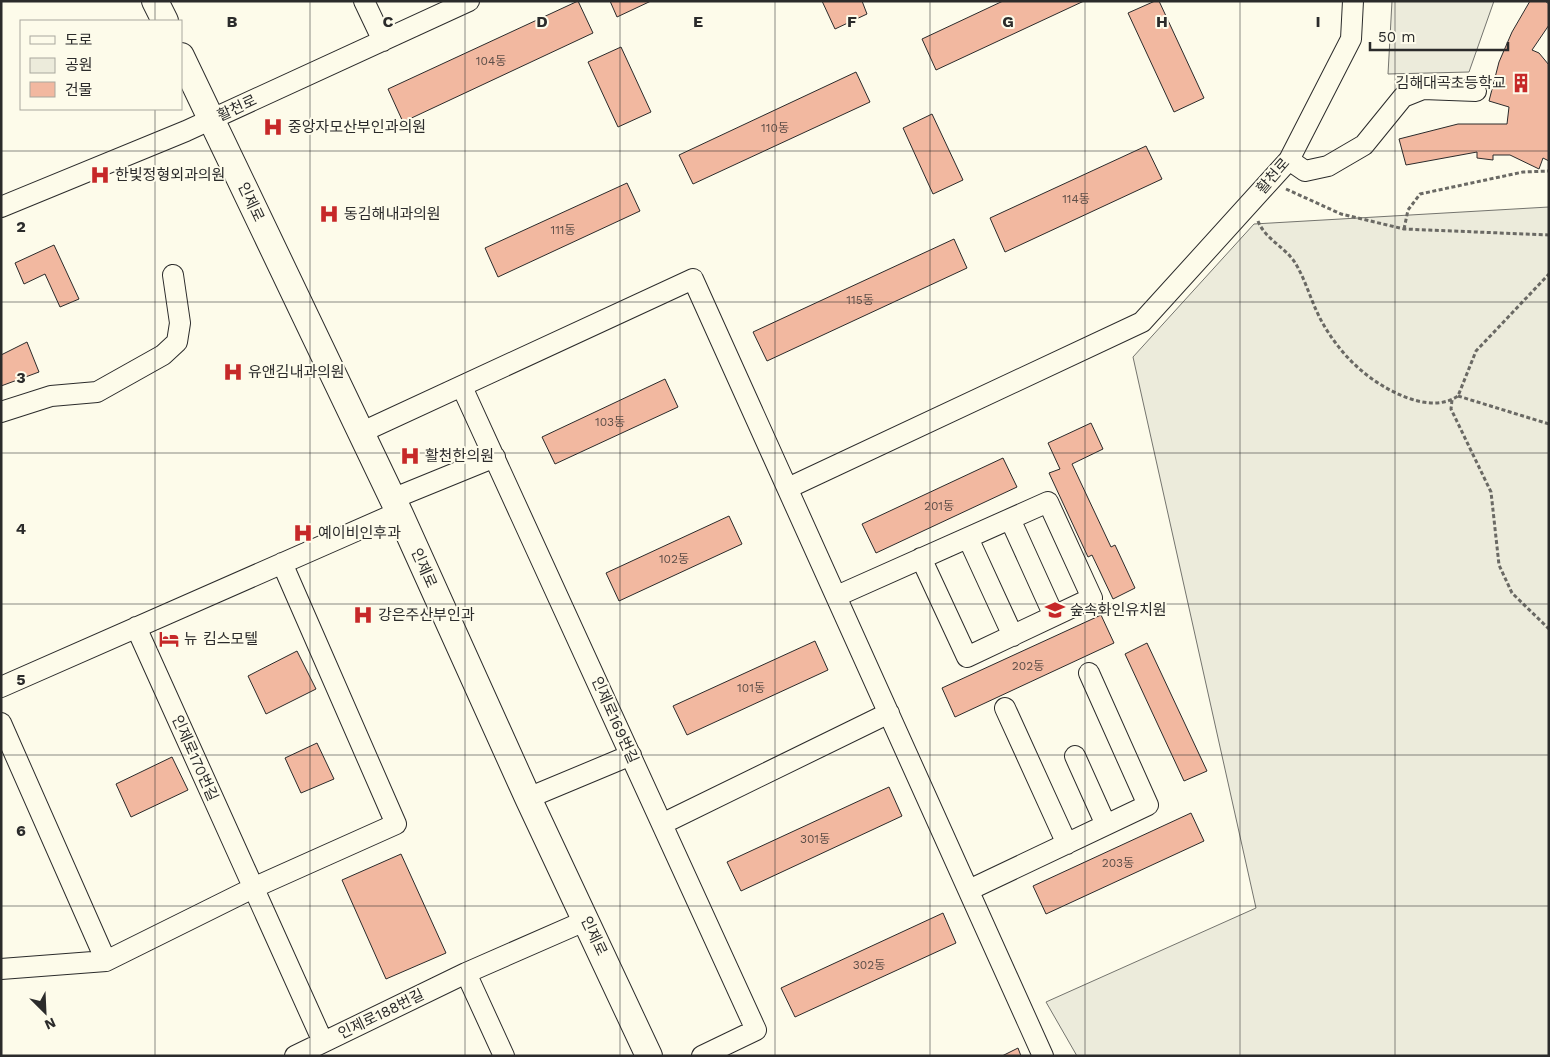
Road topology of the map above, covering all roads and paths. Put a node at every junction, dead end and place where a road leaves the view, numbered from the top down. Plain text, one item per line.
1 (155, 1) edge
2 (364, 1) edge
3 (468, 1) edge
4 (1352, 1) edge
5 (164, 20) edge
6 (383, 41) junction
7 (182, 58) edge
8 (1476, 90) dead end
9 (212, 119) junction
10 (1289, 160) junction
11 (1549, 171) edge
12 (1260, 191) junction
13 (1, 206) edge
14 (1404, 229) junction
15 (1549, 235) edge
16 (1549, 274) edge
17 (173, 275) dead end
18 (462, 387) junction
19 (1458, 396) junction
20 (1452, 400) junction
21 (1, 412) edge
22 (1549, 424) edge
23 (360, 433) junction
24 (495, 457) junction
25 (788, 488) junction
26 (396, 505) junction
27 (1010, 519) junction
28 (968, 538) junction
29 (922, 558) junction
30 (282, 563) junction
31 (837, 596) junction
32 (1054, 616) junction
33 (136, 627) junction
34 (1549, 629) edge
35 (1013, 636) junction
36 (1089, 672) dead end
37 (1, 687) edge
38 (1005, 708) dead end
39 (889, 713) junction
40 (1, 723) edge
41 (631, 755) junction
42 (1075, 756) dead end
43 (528, 798) junction
44 (662, 824) junction
45 (1106, 825) junction
46 (1068, 844) junction
47 (253, 888) junction
48 (969, 890) junction
49 (586, 920) junction
50 (106, 961) junction
51 (1, 969) edge
52 (466, 973) junction
53 (323, 1042) junction
54 (296, 1056) edge
55 (504, 1056) edge
56 (649, 1056) edge
57 (702, 1056) edge
58 (1043, 1056) edge

1 - 5 main road
2 - 6 street
3 - 6 street, 활천로
4 - 10 street, 활천로
6 - 9 street, 활천로
7 - 9 main road, 인제로
8 - 10 street
9 - 13 street, 활천로
9 - 23 main road, 인제로
10 - 12 street, 활천로
11 - 14 path
12 - 14 path
12 - 20 path
12 - 25 street, 활천로
14 - 15 path
16 - 19 path
17 - 21 street
18 - 23 street
18 - 24 street, 인제로169번길
18 - 25 street
19 - 20 path
19 - 22 path
20 - 34 path
23 - 26 main road, 인제로
24 - 26 street
24 - 41 street, 인제로169번길
25 - 31 street
26 - 30 street
26 - 43 main road, 인제로
27 - 28 street
27 - 32 street
27 - 32 street
28 - 29 street
28 - 35 street
29 - 31 street
29 - 35 street
30 - 33 street
30 - 47 street
31 - 39 street
32 - 35 street
33 - 37 street
33 - 47 street, 인제로170번길
36 - 45 street
38 - 46 street
39 - 44 street
39 - 48 street
40 - 50 street
41 - 43 street
41 - 44 street, 인제로169번길
42 - 45 street
43 - 49 main road, 인제로
44 - 57 street, 인제로169번길
45 - 46 street
46 - 48 street
47 - 50 street
47 - 53 street, 인제로170번길
48 - 58 street
49 - 52 street, 인제로188번길
49 - 56 main road, 인제로
50 - 51 street
52 - 53 street, 인제로188번길
52 - 55 street
53 - 54 street, 인제로188번길

